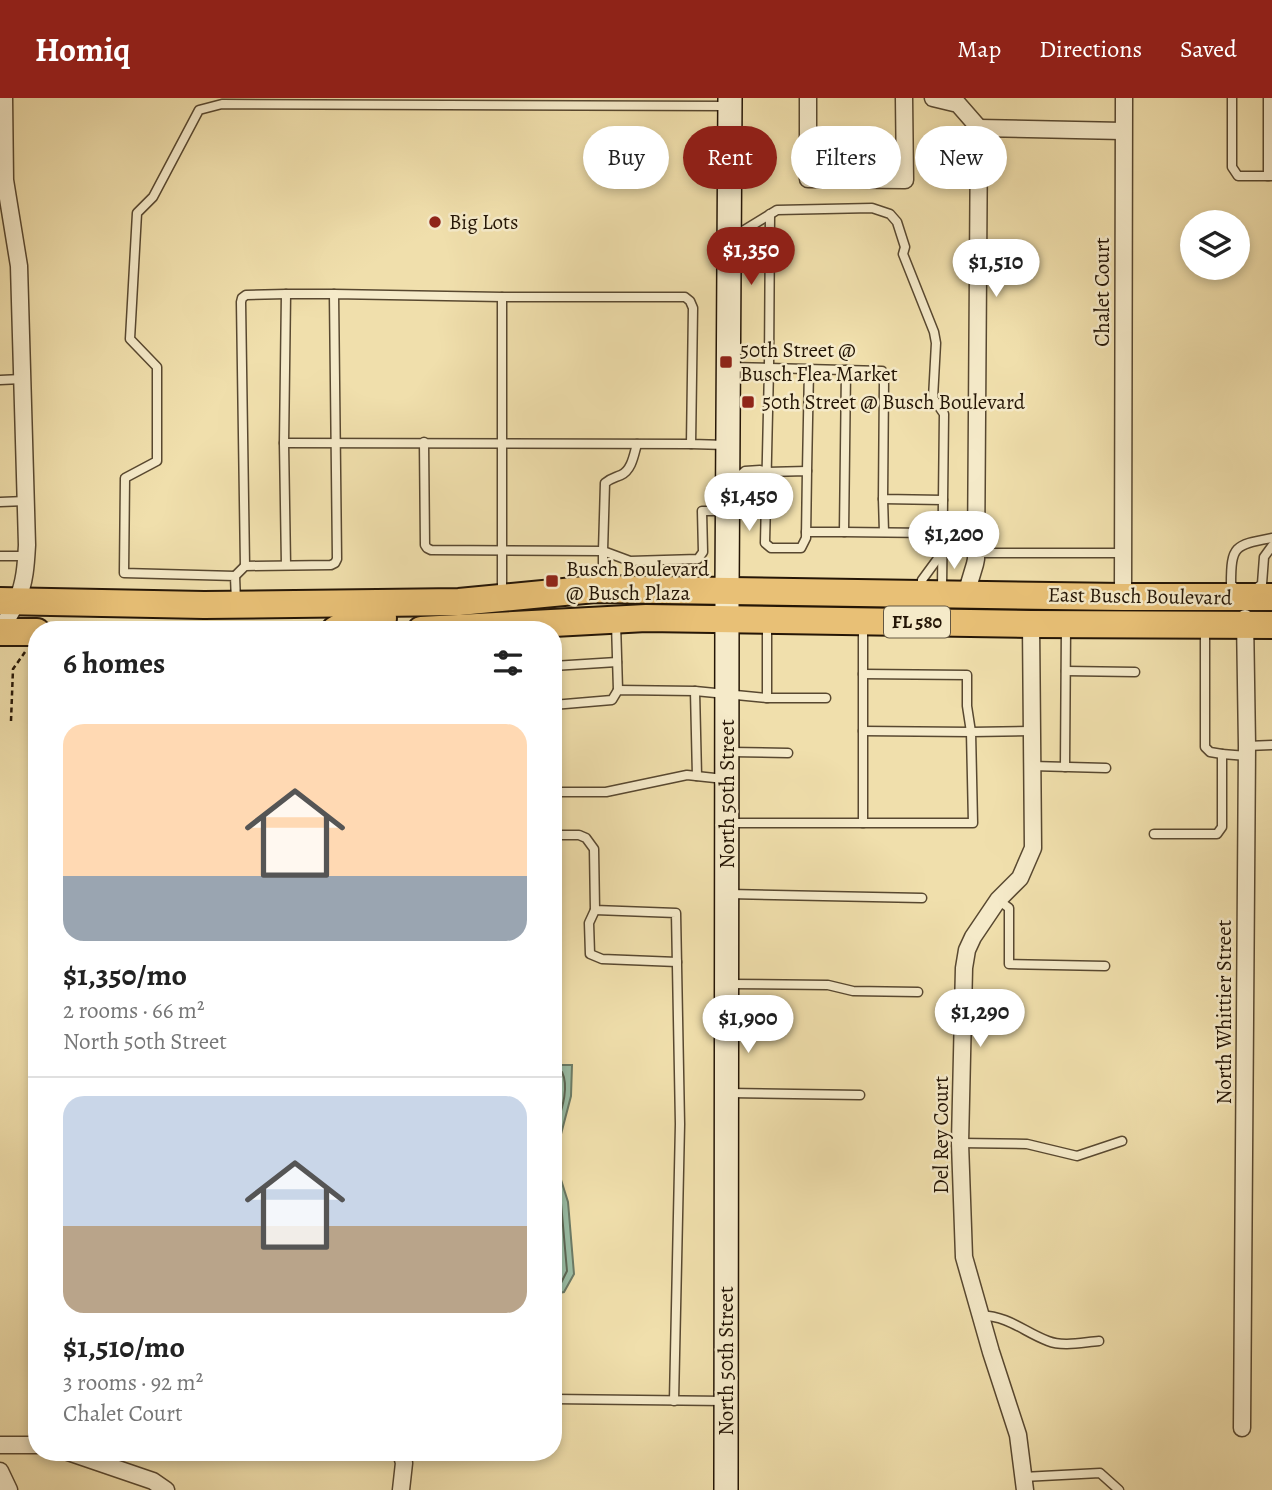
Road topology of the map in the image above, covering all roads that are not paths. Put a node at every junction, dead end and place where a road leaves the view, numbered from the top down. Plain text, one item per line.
1 (4, 98) edge
2 (808, 98) edge
3 (904, 98) edge
4 (933, 98) edge
5 (1124, 98) edge
6 (1232, 98) edge
7 (1268, 98) edge
8 (730, 102) edge
9 (977, 126) edge
10 (1007, 129) edge
11 (1122, 131) junction
12 (1270, 176) edge
13 (979, 189) edge
14 (770, 214) junction
15 (729, 240) junction
16 (286, 294) junction
17 (334, 294) junction
18 (502, 297) junction
19 (729, 368) junction
20 (769, 368) junction
21 (809, 369) junction
22 (846, 370) junction
23 (22, 379) junction
24 (0, 380) edge
25 (335, 442) junction
26 (424, 442) junction
27 (284, 443) junction
28 (502, 443) junction
29 (637, 444) junction
30 (691, 444) junction
31 (728, 445) junction
32 (807, 471) junction
33 (767, 472) junction
34 (728, 487) junction
35 (883, 499) junction
36 (943, 500) junction
37 (26, 501) junction
38 (0, 502) edge
39 (728, 511) junction
40 (806, 532) junction
41 (844, 532) junction
42 (884, 532) junction
43 (930, 533) dead end
44 (1272, 538) edge
45 (1272, 546) edge
46 (944, 550) junction
47 (603, 551) junction
48 (502, 552) junction
49 (1122, 552) junction
50 (976, 553) junction
51 (0, 556) edge
52 (26, 556) junction
53 (286, 565) junction
54 (245, 566) junction
55 (235, 576) junction
56 (603, 589) junction
57 (727, 590) junction
58 (943, 594) junction
59 (1122, 597) junction
60 (1244, 597) junction
61 (1272, 597) edge
62 (502, 598) junction
63 (8, 601) edge
64 (459, 602) junction
65 (236, 605) junction
66 (727, 619) junction
67 (616, 620) junction
68 (767, 620) junction
69 (350, 621) edge
70 (863, 622) junction
71 (1031, 624) junction
72 (1066, 624) junction
73 (562, 625) edge
74 (1205, 625) junction
75 (1245, 625) junction
76 (1272, 625) edge
77 (0, 631) edge
78 (28, 641) edge
79 (617, 663) junction
80 (562, 666) edge
81 (1066, 671) junction
82 (1135, 671) dead end
83 (863, 674) junction
84 (618, 690) junction
85 (695, 691) junction
86 (727, 695) junction
87 (767, 698) junction
88 (826, 698) dead end
89 (562, 704) edge
90 (863, 731) junction
91 (1031, 731) junction
92 (971, 732) junction
93 (1272, 746) edge
94 (1247, 751) junction
95 (727, 752) junction
96 (788, 753) dead end
97 (1222, 754) junction
98 (1032, 766) junction
99 (1065, 767) junction
100 (1106, 768) dead end
101 (697, 776) junction
102 (727, 779) junction
103 (562, 792) edge
104 (727, 824) junction
105 (863, 824) junction
106 (1154, 834) dead end
107 (562, 835) edge
108 (727, 894) junction
109 (922, 898) dead end
110 (998, 900) junction
111 (595, 910) junction
112 (677, 962) junction
113 (1105, 966) dead end
114 (727, 984) junction
115 (918, 992) dead end
116 (726, 1093) junction
117 (860, 1095) dead end
118 (1122, 1142) dead end
119 (960, 1143) junction
120 (980, 1315) junction
121 (1099, 1341) dead end
122 (562, 1398) edge
123 (674, 1401) junction
124 (726, 1401) junction
125 (1242, 1428) dead end
126 (0, 1445) edge
127 (28, 1445) edge
128 (94, 1461) edge
129 (403, 1461) edge
130 (0, 1471) edge
131 (1024, 1483) edge
132 (9, 1490) edge
133 (166, 1490) edge
134 (401, 1490) edge
135 (726, 1490) edge
136 (1119, 1490) edge

1 - 23 street
2 - 3 street
4 - 9 street
5 - 11 street, Chalet Court
6 - 12 lane
7 - 12 lane
8 - 15 street, North 50th Street
8 - 55 lane
10 - 11 street
11 - 49 street, Chalet Court
13 - 50 street
14 - 15 lane
14 - 20 lane
14 - 36 lane
15 - 19 street, North 50th Street
16 - 17 lane
16 - 27 lane
16 - 54 lane
17 - 18 lane
17 - 25 lane
18 - 28 lane
18 - 30 lane
19 - 20 lane
19 - 31 street, North 50th Street
20 - 21 lane
20 - 33 lane
21 - 22 lane
21 - 32 lane
22 - 35 lane
22 - 41 lane
23 - 24 lane
23 - 37 street
25 - 26 lane
25 - 27 lane
25 - 53 lane
26 - 28 lane
26 - 48 lane
27 - 53 lane
28 - 29 lane
28 - 48 lane
29 - 30 lane
29 - 47 lane
30 - 31 lane
31 - 34 street, North 50th Street
32 - 33 lane
32 - 40 lane
33 - 34 lane
33 - 40 lane
34 - 39 street, North 50th Street
35 - 36 lane
35 - 42 lane
36 - 46 lane
37 - 38 lane
37 - 52 street
39 - 47 lane
39 - 57 street, North 50th Street
40 - 41 lane
41 - 42 lane
42 - 43 lane
44 - 60 lane
45 - 60 lane
46 - 58 lane
46 - 58 lane
47 - 48 lane
47 - 56 lane
48 - 62 lane
49 - 50 lane
49 - 59 street, Chalet Court
50 - 58 street
51 - 52 lane
52 - 63 street
53 - 54 lane
54 - 55 lane
55 - 65 lane
56 - 57 main road, East Busch Boulevard / FL 580
56 - 62 main road, East Busch Boulevard / FL 580
57 - 58 main road, East Busch Boulevard / FL 580
57 - 66 street, North 50th Street
58 - 59 main road, East Busch Boulevard / FL 580
59 - 60 main road, East Busch Boulevard / FL 580
60 - 61 main road, East Busch Boulevard / FL 580
60 - 75 street, North Whittier Street
62 - 64 main road, East Busch Boulevard / FL 580
63 - 65 main road, East Busch Boulevard / FL 580
63 - 77 street
64 - 65 main road, East Busch Boulevard / FL 580
64 - 69 main road
66 - 67 main road, East Busch Boulevard / FL 580
66 - 68 main road, East Busch Boulevard / FL 580
66 - 86 street, North 50th Street
67 - 73 main road, East Busch Boulevard / FL 580
67 - 79 lane
68 - 70 main road, East Busch Boulevard / FL 580
68 - 87 lane
70 - 71 main road, East Busch Boulevard / FL 580
70 - 83 lane
71 - 72 main road, East Busch Boulevard / FL 580
71 - 91 street, Del Rey Court
72 - 74 main road, East Busch Boulevard / FL 580
72 - 81 lane
74 - 75 main road, East Busch Boulevard / FL 580
74 - 97 lane
75 - 76 main road, East Busch Boulevard / FL 580
75 - 94 street, North Whittier Street
77 - 78 main road
79 - 80 lane
79 - 84 lane
81 - 82 lane
81 - 99 lane
83 - 90 lane
83 - 92 lane
84 - 85 lane
84 - 89 lane
85 - 86 lane
85 - 101 lane
86 - 87 lane
86 - 95 street, North 50th Street
87 - 88 lane
90 - 92 lane
90 - 105 lane
91 - 92 lane
91 - 98 street, Del Rey Court
92 - 105 lane
93 - 94 lane
94 - 97 lane
94 - 125 street, North Whittier Street
95 - 96 lane
95 - 102 street, North 50th Street
97 - 106 lane
98 - 99 lane
98 - 110 street, Del Rey Court
99 - 100 lane
101 - 102 lane
101 - 103 lane
102 - 104 street, North 50th Street
104 - 105 lane
104 - 108 street, North 50th Street
107 - 111 lane
108 - 109 lane
108 - 114 street, North 50th Street
110 - 113 lane
110 - 119 street, Del Rey Court
111 - 112 lane
111 - 112 lane
112 - 123 lane
114 - 115 lane
114 - 116 street, North 50th Street
116 - 117 lane
116 - 124 street, North 50th Street
118 - 119 lane
119 - 120 street, Del Rey Court
120 - 121 lane
120 - 131 street, Del Rey Court
122 - 123 lane
123 - 124 lane
124 - 135 street, North 50th Street
126 - 127 street
128 - 133 street
129 - 134 street
130 - 132 street
131 - 136 lane

